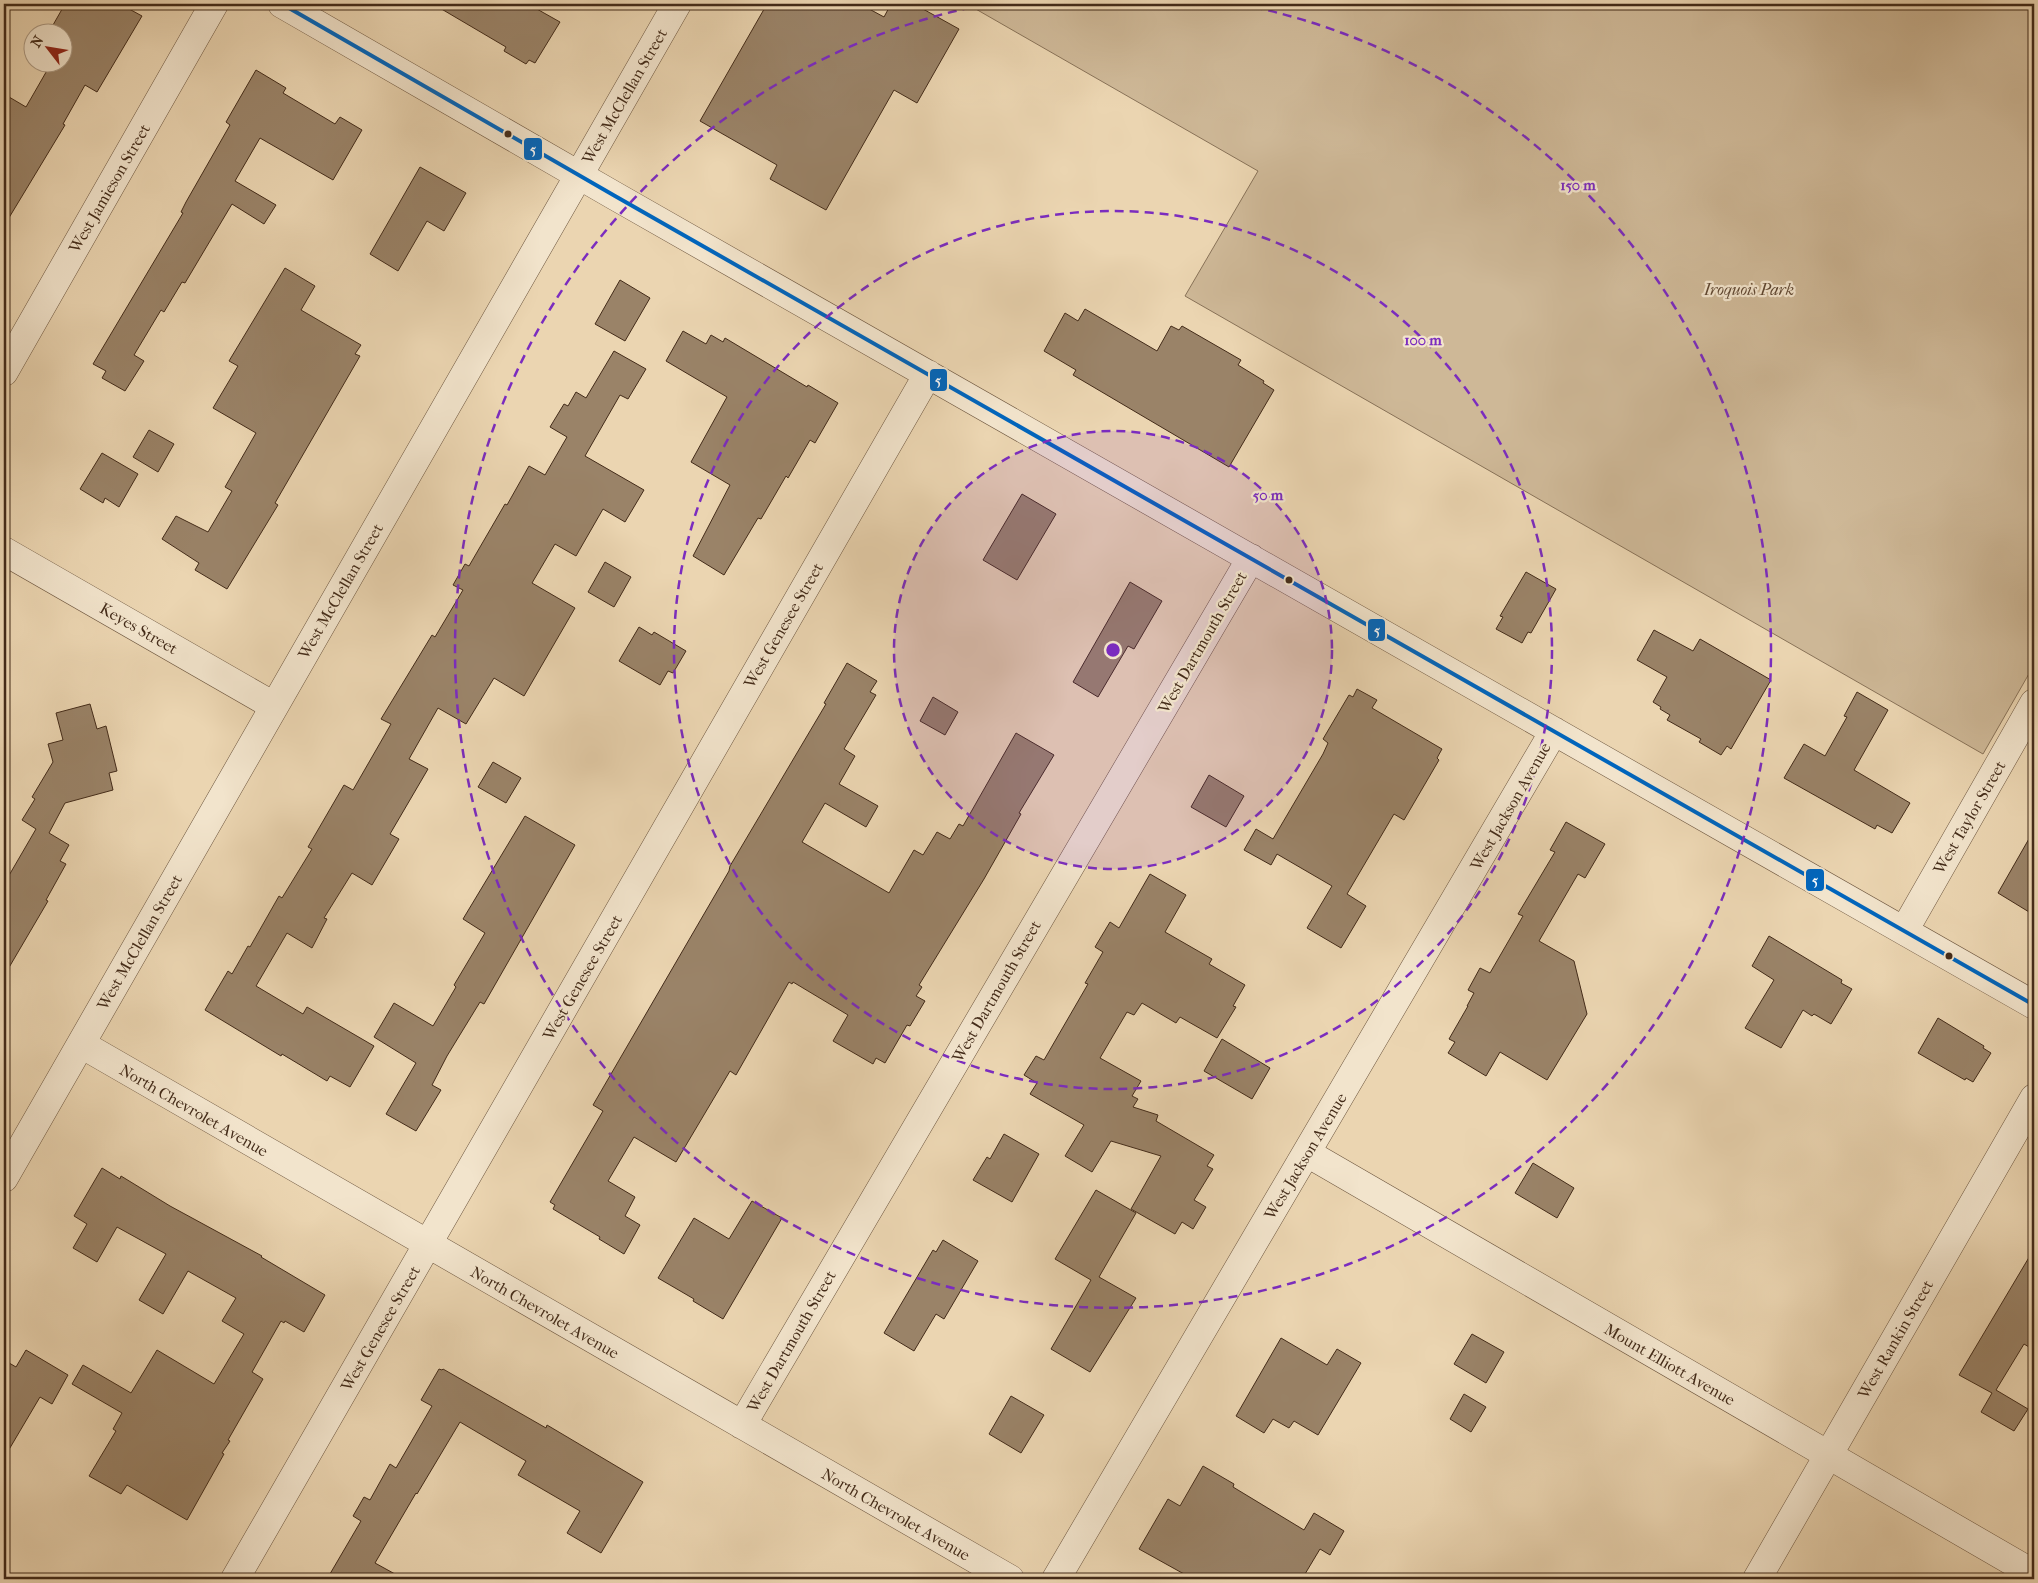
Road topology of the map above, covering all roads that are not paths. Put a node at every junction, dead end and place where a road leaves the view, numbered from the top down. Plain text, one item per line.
1 (214, 4) edge
2 (282, 4) edge
3 (677, 4) edge
4 (579, 174) junction
5 (4, 372) edge
6 (928, 374) junction
7 (4, 551) edge
8 (1251, 558) junction
9 (2034, 703) edge
10 (274, 706) junction
11 (1554, 731) junction
12 (1904, 931) junction
13 (2034, 1005) edge
14 (80, 1044) junction
15 (2034, 1098) edge
16 (1307, 1153) junction
17 (4, 1178) edge
18 (428, 1244) junction
19 (742, 1425) junction
20 (1828, 1455) junction
21 (2034, 1574) edge
22 (235, 1579) edge
23 (1010, 1579) edge
24 (1056, 1579) edge
25 (1757, 1579) edge

1 - 5 street, West Jamieson Street
2 - 4 street
3 - 4 street, West McClellan Street
4 - 6 street
4 - 10 street, West McClellan Street
6 - 8 street
6 - 18 street, West Genesee Street
7 - 10 street, Keyes Street
8 - 11 street
8 - 19 street, West Dartmouth Street
9 - 12 street, West Taylor Street
10 - 14 street, West McClellan Street
11 - 12 street
11 - 16 street, West Jackson Avenue
12 - 13 street
14 - 17 street, West McClellan Street
14 - 18 street, North Chevrolet Avenue
15 - 20 street, West Rankin Street
16 - 20 street, Mount Elliott Avenue
16 - 24 street, West Jackson Avenue
18 - 19 street, North Chevrolet Avenue
18 - 22 street, West Genesee Street
19 - 23 street, North Chevrolet Avenue
20 - 21 street, Mount Elliott Avenue
20 - 25 street, West Rankin Street

